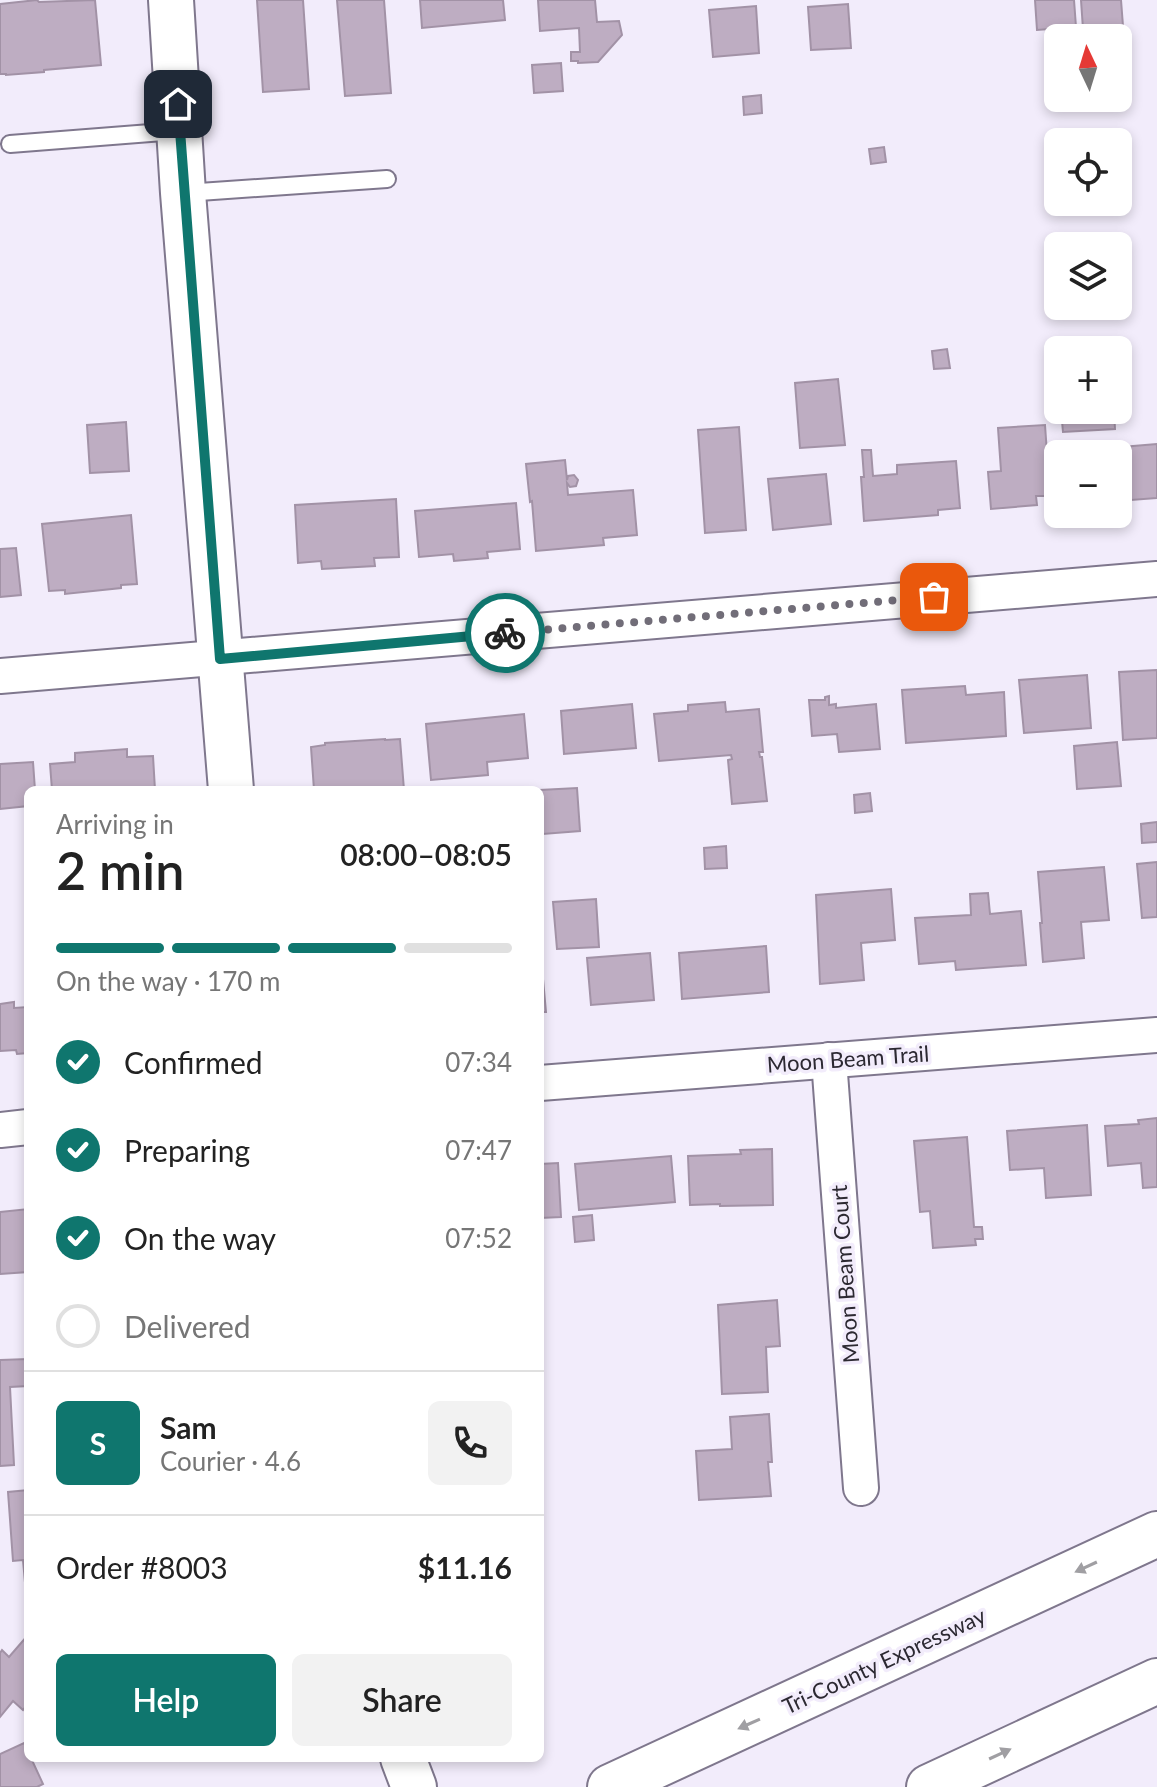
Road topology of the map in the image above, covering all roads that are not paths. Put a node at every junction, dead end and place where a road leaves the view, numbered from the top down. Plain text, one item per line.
1 (171, 0) edge
2 (179, 131) junction
3 (10, 144) dead end
4 (387, 179) dead end
5 (183, 193) junction
6 (1157, 579) edge
7 (220, 659) junction
8 (0, 676) edge
9 (231, 786) edge
10 (1157, 1035) edge
11 (829, 1060) junction
12 (544, 1083) edge
13 (24, 1127) edge
14 (0, 1130) edge
15 (861, 1488) dead end
16 (1157, 1534) edge
17 (1157, 1681) edge
18 (405, 1762) edge
19 (414, 1787) edge
20 (610, 1787) edge
21 (929, 1787) edge

1 - 2 main road
2 - 3 lane
2 - 5 main road
4 - 5 lane
5 - 7 main road
6 - 7 street
7 - 8 street
7 - 9 main road
10 - 11 street, Moon Beam Trail
11 - 12 street, Moon Beam Trail
11 - 15 street, Moon Beam Court
13 - 14 street
16 -> 20 main road, Tri-County Expressway
21 -> 17 main road
18 - 19 main road

